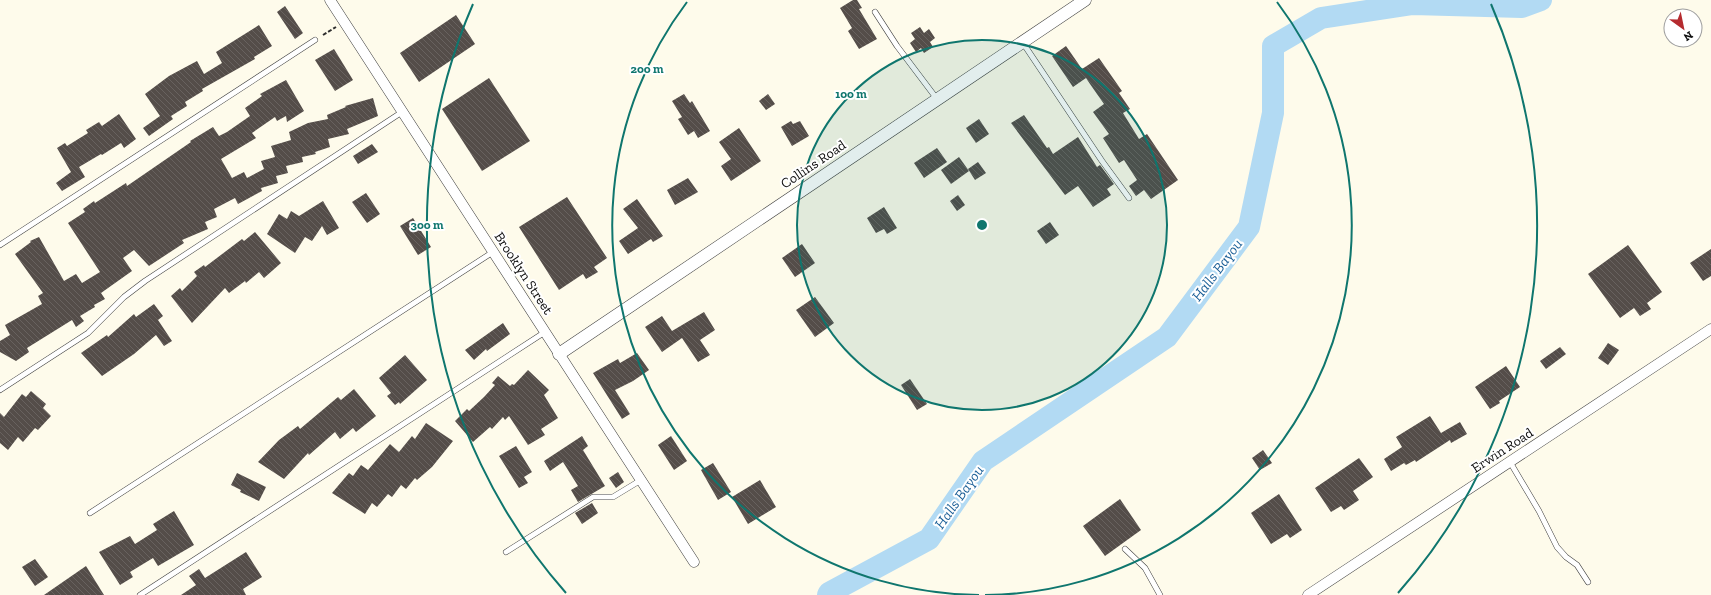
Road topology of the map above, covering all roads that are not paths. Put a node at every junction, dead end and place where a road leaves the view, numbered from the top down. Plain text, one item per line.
1 (330, 0) edge
2 (1085, 0) edge
3 (876, 12) dead end
4 (315, 40) road end
5 (1023, 42) junction
6 (938, 99) junction
7 (402, 112) junction
8 (1129, 198) dead end
9 (0, 245) edge
10 (493, 252) junction
11 (1711, 329) edge
12 (545, 332) junction
13 (559, 354) junction
14 (0, 390) edge
15 (1510, 462) junction
16 (642, 480) junction
17 (90, 513) dead end
18 (1125, 549) dead end
19 (506, 552) dead end
20 (694, 562) dead end
21 (1588, 582) dead end
22 (140, 595) edge
23 (1160, 595) edge
24 (1308, 595) edge

1 - 7 street, Brooklyn Street
2 - 5 street, Collins Road
3 - 6 lane
4 - 9 lane
5 - 6 street, Collins Road
5 - 8 lane
6 - 13 street, Collins Road
7 - 10 street, Brooklyn Street
7 - 14 lane
10 - 12 street, Brooklyn Street
10 - 17 lane
11 - 15 street, Erwin Road
12 - 13 street, Brooklyn Street
12 - 22 lane
13 - 16 street, Brooklyn Street
15 - 21 lane
15 - 24 street, Erwin Road
16 - 19 lane
16 - 20 street, Brooklyn Street
18 - 23 lane

